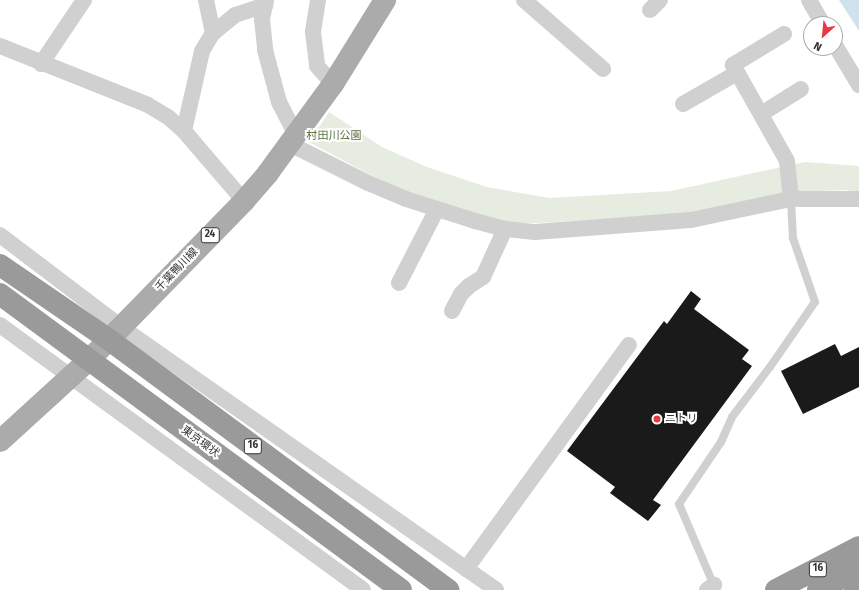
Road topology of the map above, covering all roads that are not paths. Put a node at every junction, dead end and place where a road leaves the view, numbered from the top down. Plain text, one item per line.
1 (84, 0) edge
2 (206, 0) edge
3 (318, 0) edge
4 (385, 0) edge
5 (524, 0) edge
6 (809, 0) edge
7 (265, 2) edge
8 (818, 16) edge
9 (213, 33) junction
10 (784, 34) dead end
11 (0, 46) edge
12 (841, 56) edge
13 (41, 64) junction
14 (603, 69) dead end
15 (737, 73) junction
16 (333, 84) junction
17 (859, 86) edge
18 (801, 89) dead end
19 (684, 104) dead end
20 (760, 114) junction
21 (184, 131) junction
22 (293, 140) junction
23 (791, 199) junction
24 (859, 199) edge
25 (244, 201) junction
26 (437, 209) junction
27 (505, 229) junction
28 (0, 235) edge
29 (0, 265) edge
30 (399, 283) dead end
31 (0, 294) edge
32 (452, 311) dead end
33 (5, 330) edge
34 (115, 333) junction
35 (629, 345) dead end
36 (89, 360) junction
37 (69, 377) junction
38 (0, 441) edge
39 (859, 547) edge
40 (398, 553) junction
41 (466, 569) junction
42 (859, 569) edge
43 (712, 588) edge
44 (859, 588) edge
45 (363, 590) edge
46 (400, 590) edge
47 (436, 590) edge
48 (449, 590) edge
49 (496, 590) edge
50 (776, 590) edge
51 (818, 590) edge
52 (855, 590) edge

1 - 13 street
2 - 9 street
3 - 16 street
4 - 16 main road, 千葉鴨川線 / 24
5 - 14 street
6 - 8 street
7 - 9 street
7 - 22 street
9 - 21 street
10 - 15 street
11 - 13 street
12 - 17 street
13 - 21 street
15 - 19 street
15 - 20 street
16 - 22 main road, 千葉鴨川線 / 24
18 - 20 street
20 - 23 street
21 - 25 street
22 - 25 main road, 千葉鴨川線 / 24
22 - 26 street
23 - 24 street
23 - 27 street
23 - 43 lane
25 - 34 main road, 千葉鴨川線 / 24
26 - 27 street
26 - 30 street
27 - 32 street
28 - 34 street
29 - 34 highway, 16
31 - 36 highway, 東京環状 / 16
33 - 37 street
34 - 36 main road, 千葉鴨川線 / 24
34 - 40 highway, 16
34 - 41 street
35 - 41 street
36 - 37 main road, 千葉鴨川線 / 24
36 - 46 highway, 東京環状 / 16
37 - 38 main road, 千葉鴨川線 / 24
37 - 45 street
39 - 50 highway, 16
40 - 47 highway, 16
40 - 48 highway, 16
41 - 49 street
42 - 51 highway, 16
44 - 52 highway

